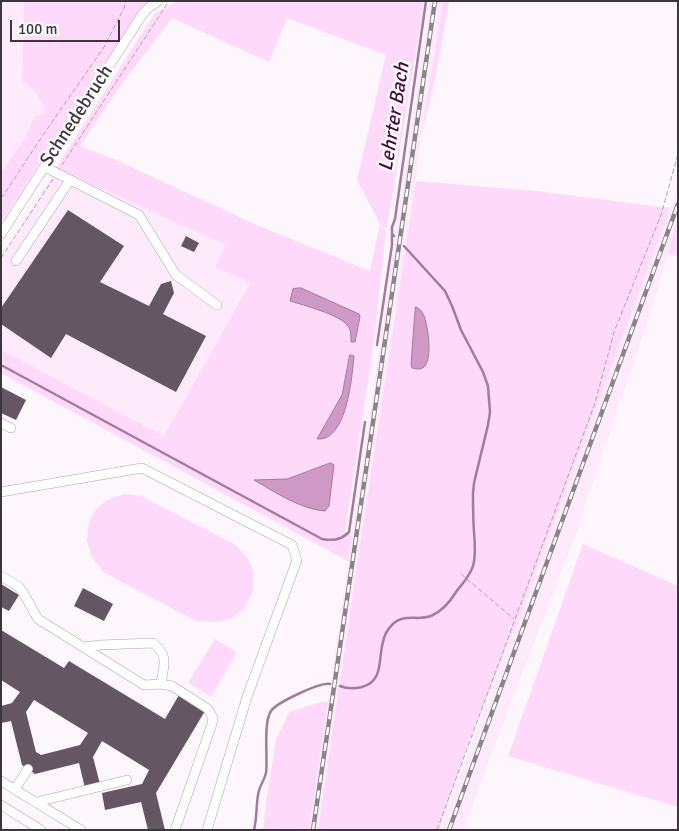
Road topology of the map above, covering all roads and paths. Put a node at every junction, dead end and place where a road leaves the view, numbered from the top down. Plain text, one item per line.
1 (126, 1) edge
2 (169, 1) edge
3 (156, 2) edge
4 (678, 154) edge
5 (45, 167) junction
6 (57, 173) junction
7 (70, 180) junction
8 (1, 198) edge
9 (1, 234) edge
10 (1, 258) edge
11 (16, 261) dead end
12 (217, 305) dead end
13 (1, 423) edge
14 (11, 428) dead end
15 (1, 492) edge
16 (461, 574) dead end
17 (1, 576) edge
18 (514, 620) junction
19 (83, 647) junction
20 (161, 684) junction
21 (28, 770) dead end
22 (128, 780) dead end
23 (1, 781) edge
24 (15, 789) junction
25 (37, 802) junction
26 (1, 805) edge
27 (41, 830) edge
28 (81, 830) edge
29 (176, 830) edge
30 (207, 830) edge
31 (436, 830) edge

1 - 8 path
2 - 6 path
3 - 5 street, Schnedebruch
4 - 18 path
5 - 6 street
5 - 9 street, Schnedebruch
6 - 7 street
6 - 10 path
7 - 11 street
7 - 12 street
13 - 14 street
15 - 30 street
16 - 18 path
17 - 19 street
18 - 31 path
19 - 20 street
19 - 20 street
20 - 29 street
21 - 24 street
22 - 25 street
23 - 24 street
24 - 25 street
25 - 28 street
26 - 27 street

